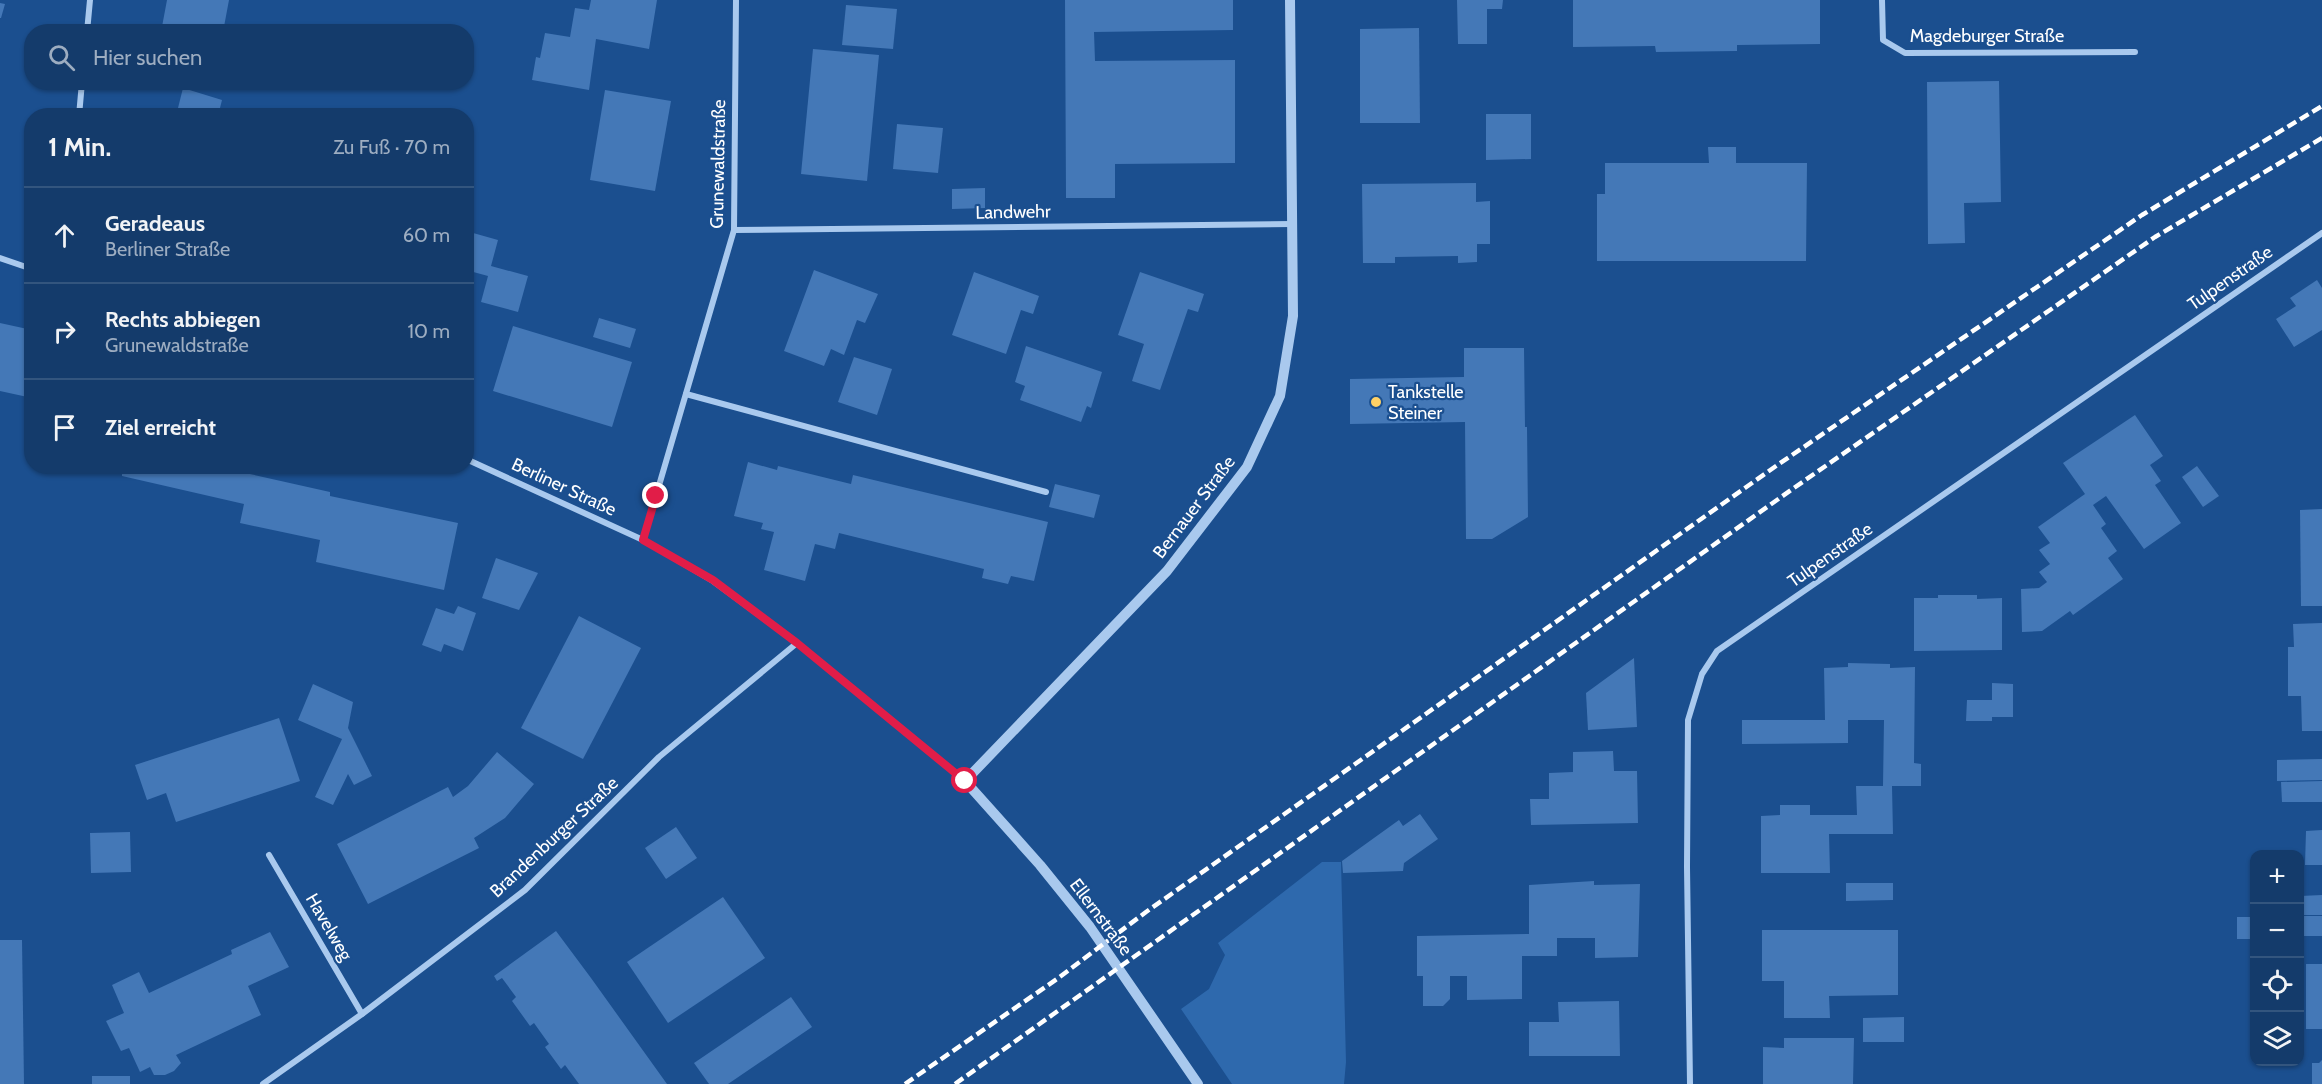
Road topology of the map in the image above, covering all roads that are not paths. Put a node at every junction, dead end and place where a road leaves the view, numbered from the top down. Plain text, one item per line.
1 (90, 0) edge
2 (736, 0) edge
3 (1290, 0) edge
4 (1882, 0) edge
5 (88, 24) edge
6 (2134, 52) dead end
7 (81, 90) edge
8 (80, 108) edge
9 (1292, 224) junction
10 (734, 230) junction
11 (2322, 233) edge
12 (0, 258) edge
13 (24, 266) edge
14 (686, 394) junction
15 (474, 463) edge
16 (1046, 492) dead end
17 (643, 540) junction
18 (797, 643) junction
19 (965, 781) junction
20 (269, 855) dead end
21 (362, 1014) junction
22 (263, 1084) edge
23 (1198, 1084) edge
24 (1690, 1084) edge

1 - 5 street
2 - 10 street, Grunewaldstraße
3 - 9 street, Bernauer Straße
4 - 6 street, Magdeburger Straße
7 - 8 street
9 - 10 street, Landwehr
9 - 19 street, Bernauer Straße
10 - 14 street, Grunewaldstraße
11 - 24 street, Tulpenstraße
12 - 13 street
14 - 16 street
14 - 17 street, Grunewaldstraße
15 - 17 street, Berliner Straße
17 - 18 street, Berliner Straße
18 - 19 street, Berliner Straße
18 - 21 street, Brandenburger Straße
19 - 23 street, Ellernstraße
20 - 21 street, Havelweg
21 - 22 street, Brandenburger Straße

